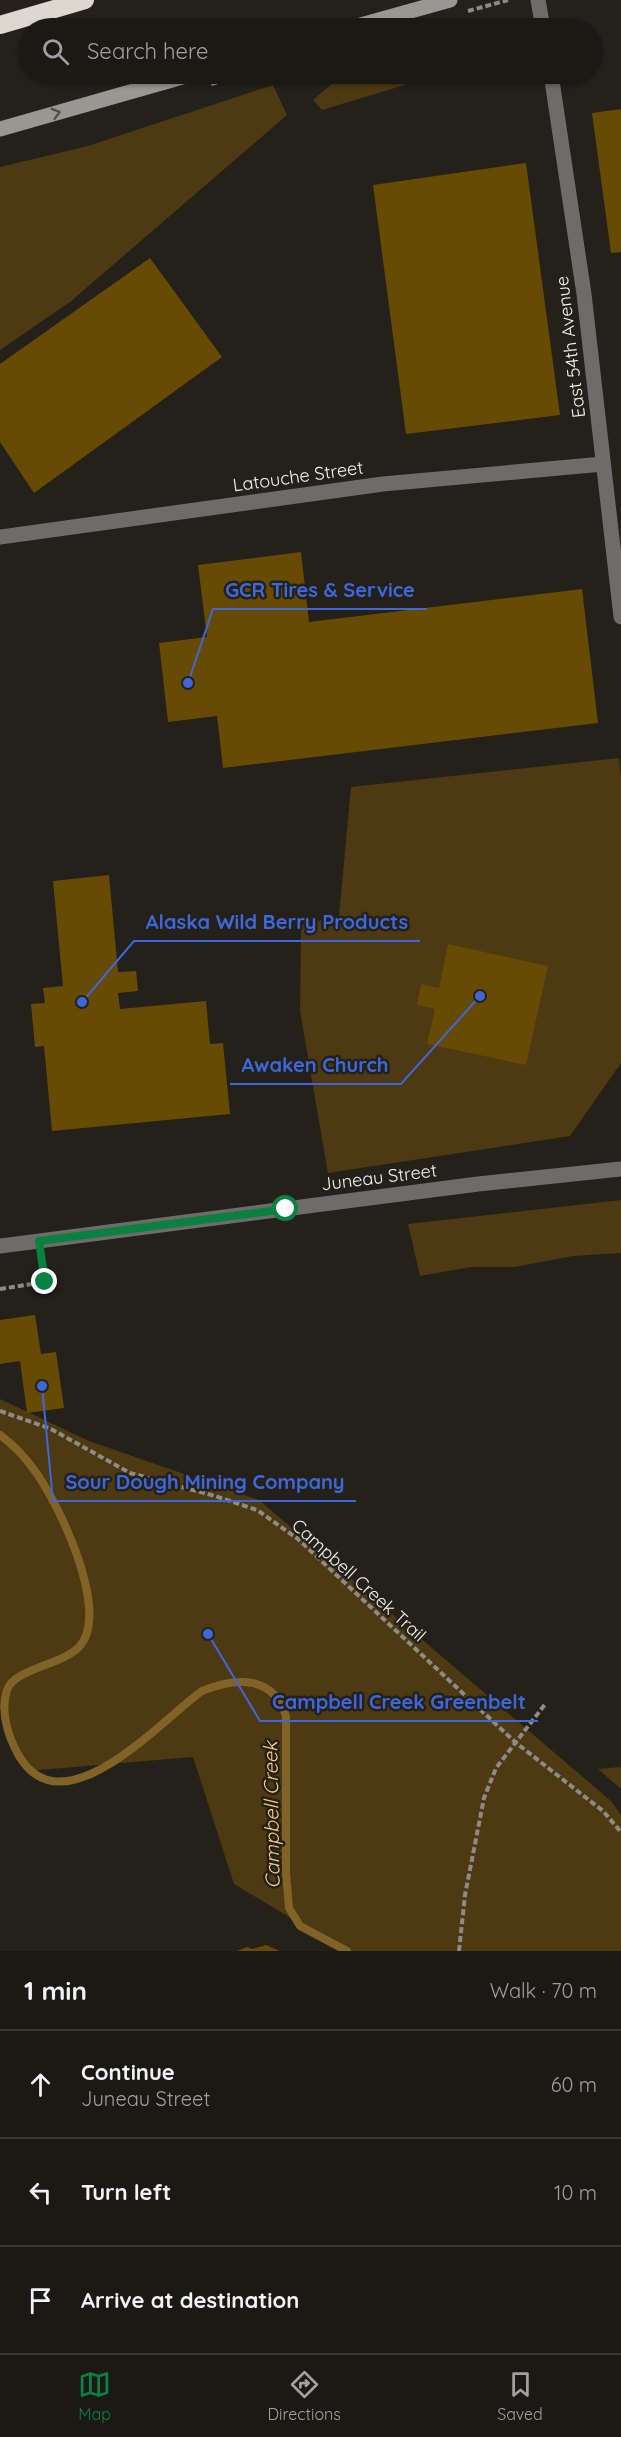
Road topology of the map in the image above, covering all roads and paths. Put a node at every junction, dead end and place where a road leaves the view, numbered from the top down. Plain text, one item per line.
1 (85, 0) edge
2 (450, 0) edge
3 (538, 0) edge
4 (24, 18) edge
5 (386, 18) edge
6 (541, 18) edge
7 (18, 20) edge
8 (0, 25) edge
9 (158, 84) edge
10 (552, 84) edge
11 (0, 129) edge
12 (603, 464) junction
13 (0, 537) edge
14 (621, 617) edge
15 (621, 1169) edge
16 (39, 1241) junction
17 (0, 1246) edge
18 (0, 1289) edge
19 (0, 1411) edge
20 (546, 1703) dead end
21 (515, 1742) junction
22 (621, 1832) edge
23 (459, 1951) edge

1 - 4 highway
2 - 5 main road
3 - 6 street
7 - 8 highway
11 -> 9 main road
10 - 12 street, East 54th Avenue
12 - 13 street, Latouche Street
12 - 14 street, East 54th Avenue
15 - 16 street, Juneau Street
16 - 17 street, Juneau Street
16 - 18 path
19 - 21 path, Campbell Creek Trail
20 - 21 path
21 - 22 path, Campbell Creek Trail
21 - 23 path

